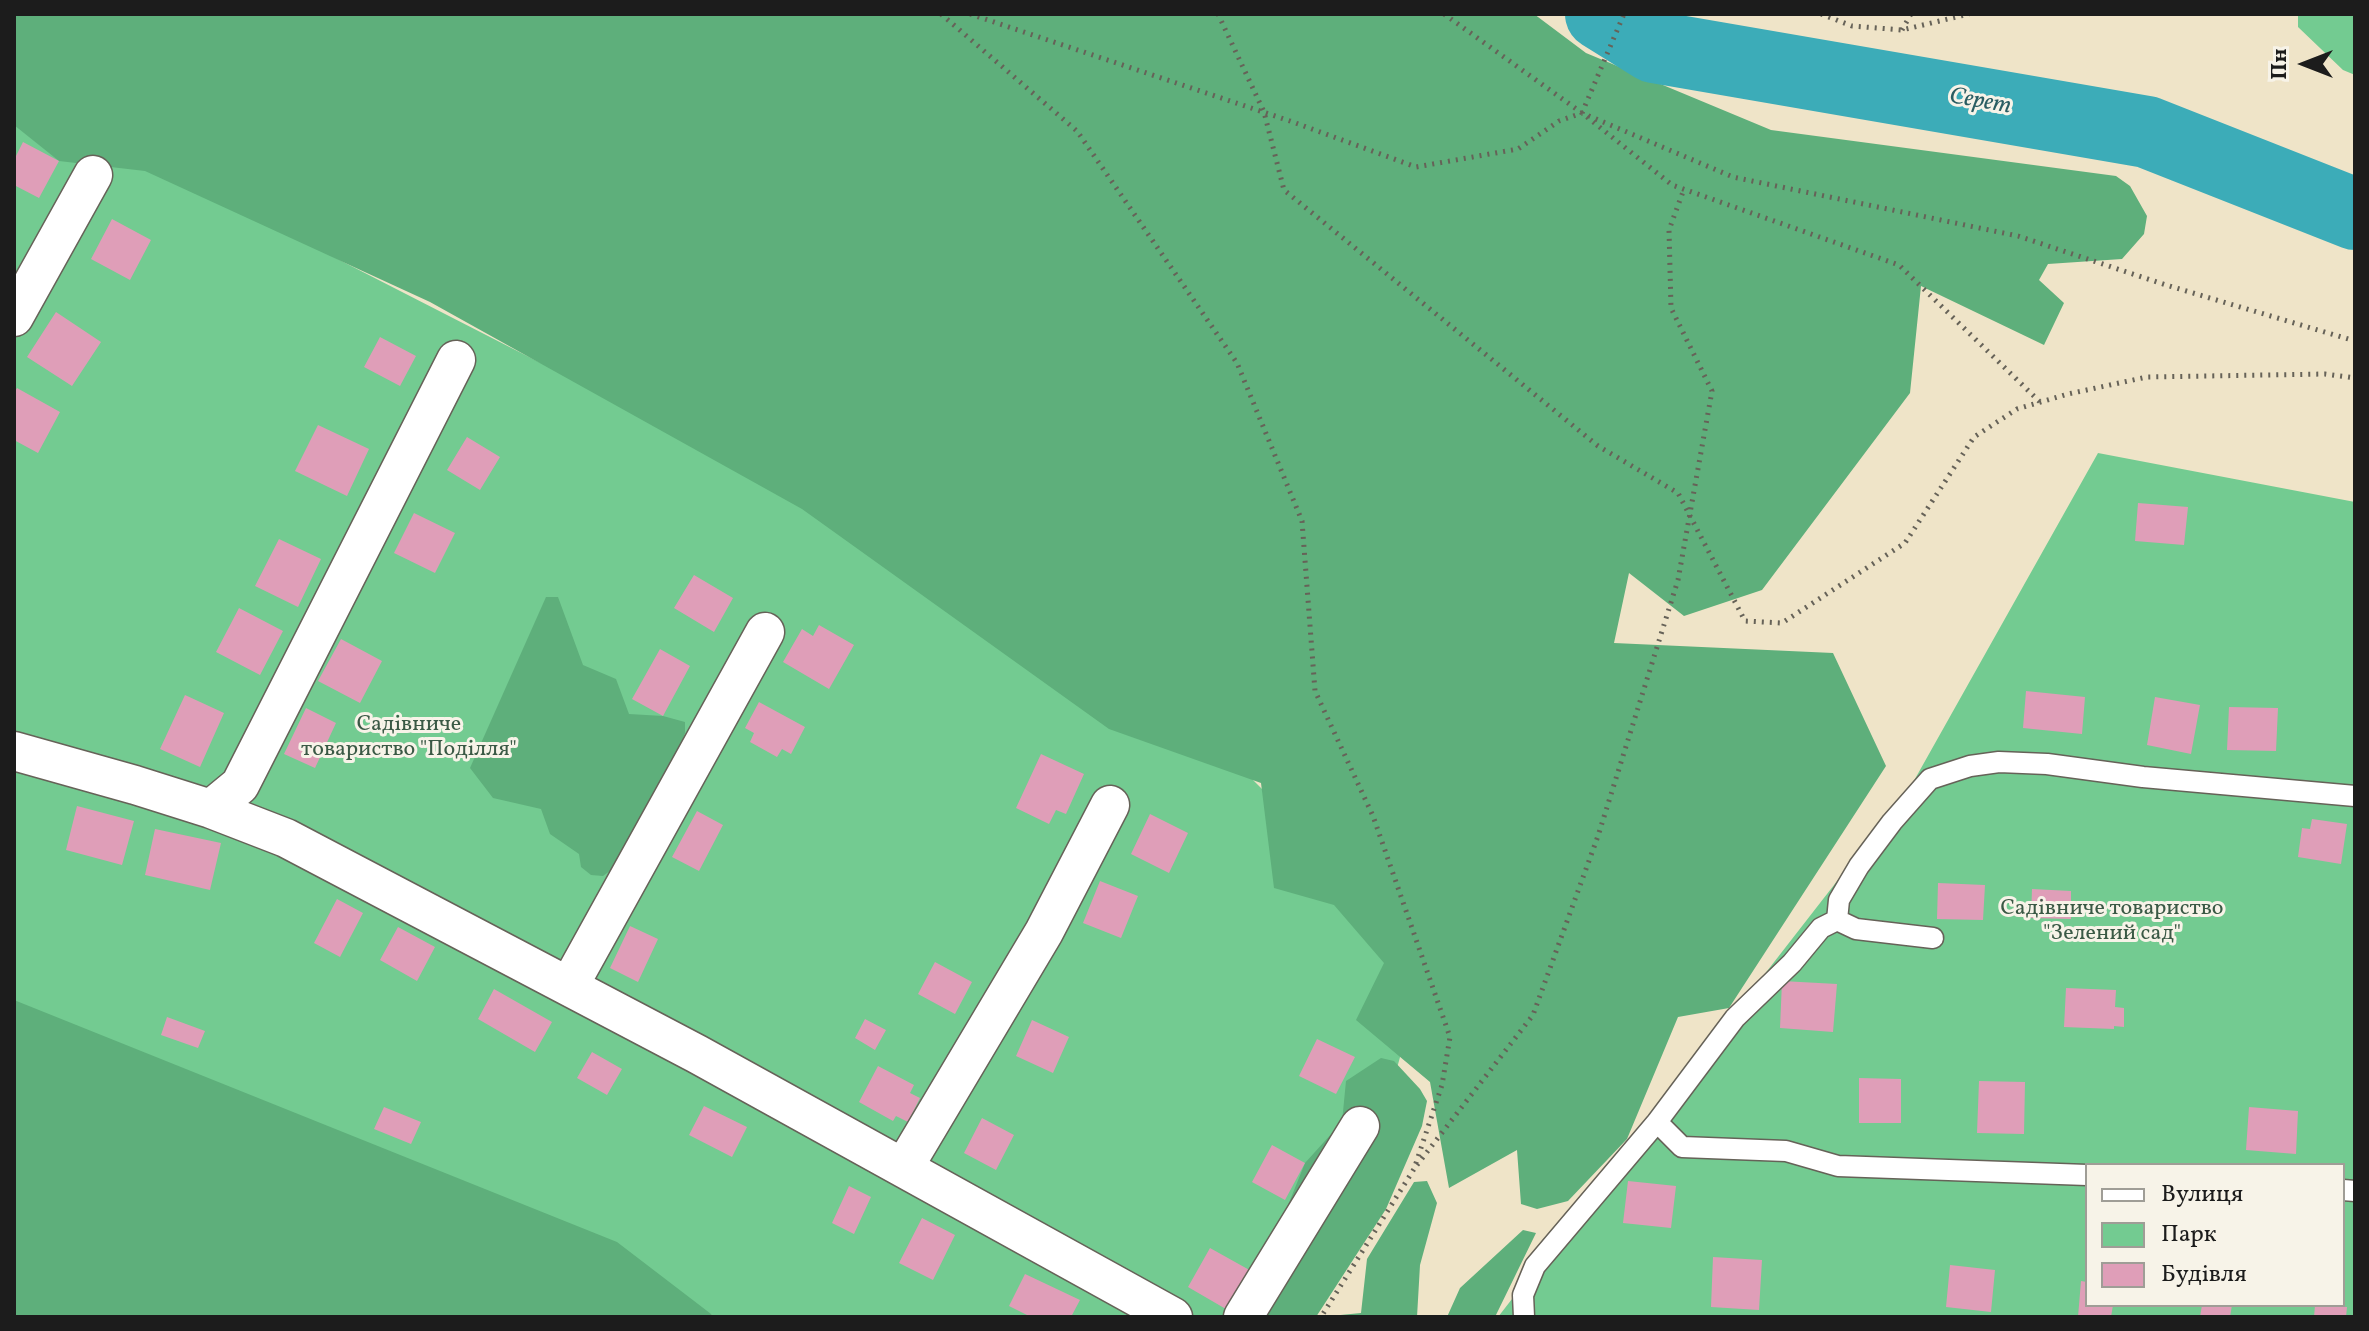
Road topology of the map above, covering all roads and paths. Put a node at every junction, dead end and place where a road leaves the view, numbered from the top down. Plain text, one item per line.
1 (941, 14) edge
2 (970, 14) edge
3 (1218, 14) edge
4 (1444, 14) edge
5 (1624, 14) edge
6 (1821, 14) edge
7 (1911, 14) edge
8 (1969, 14) edge
9 (1902, 30) junction
10 (1264, 112) junction
11 (1582, 113) junction
12 (93, 175) dead end
13 (1684, 189) junction
14 (14, 317) edge
15 (2355, 341) edge
16 (456, 360) dead end
17 (2355, 378) edge
18 (2040, 402) junction
19 (1690, 515) junction
20 (765, 632) dead end
21 (14, 751) edge
22 (2355, 796) edge
23 (1110, 805) dead end
24 (211, 809) junction
25 (1837, 920) junction
26 (1933, 938) dead end
27 (569, 986) junction
28 (1657, 1122) junction
29 (1360, 1126) dead end
30 (904, 1167) junction
31 (1414, 1169) junction
32 (2085, 1175) edge
33 (1173, 1317) edge
34 (1243, 1317) edge
35 (1321, 1317) edge
36 (1524, 1317) edge

1 - 31 path
2 - 10 path
3 - 10 path
4 - 11 path
5 - 11 path
6 - 9 path
7 - 9 path
8 - 9 path
10 - 11 path
10 - 19 path
11 - 13 path
11 - 15 path
12 - 14 street
13 - 18 path
13 - 19 path
16 - 24 street
17 - 18 path
18 - 19 path
19 - 31 path
20 - 27 street
21 - 24 street
22 - 25 lane
23 - 30 street
24 - 27 street
25 - 26 lane
25 - 28 lane
27 - 30 street
28 - 32 lane
28 - 36 lane
29 - 34 street
30 - 33 street
31 - 35 path

